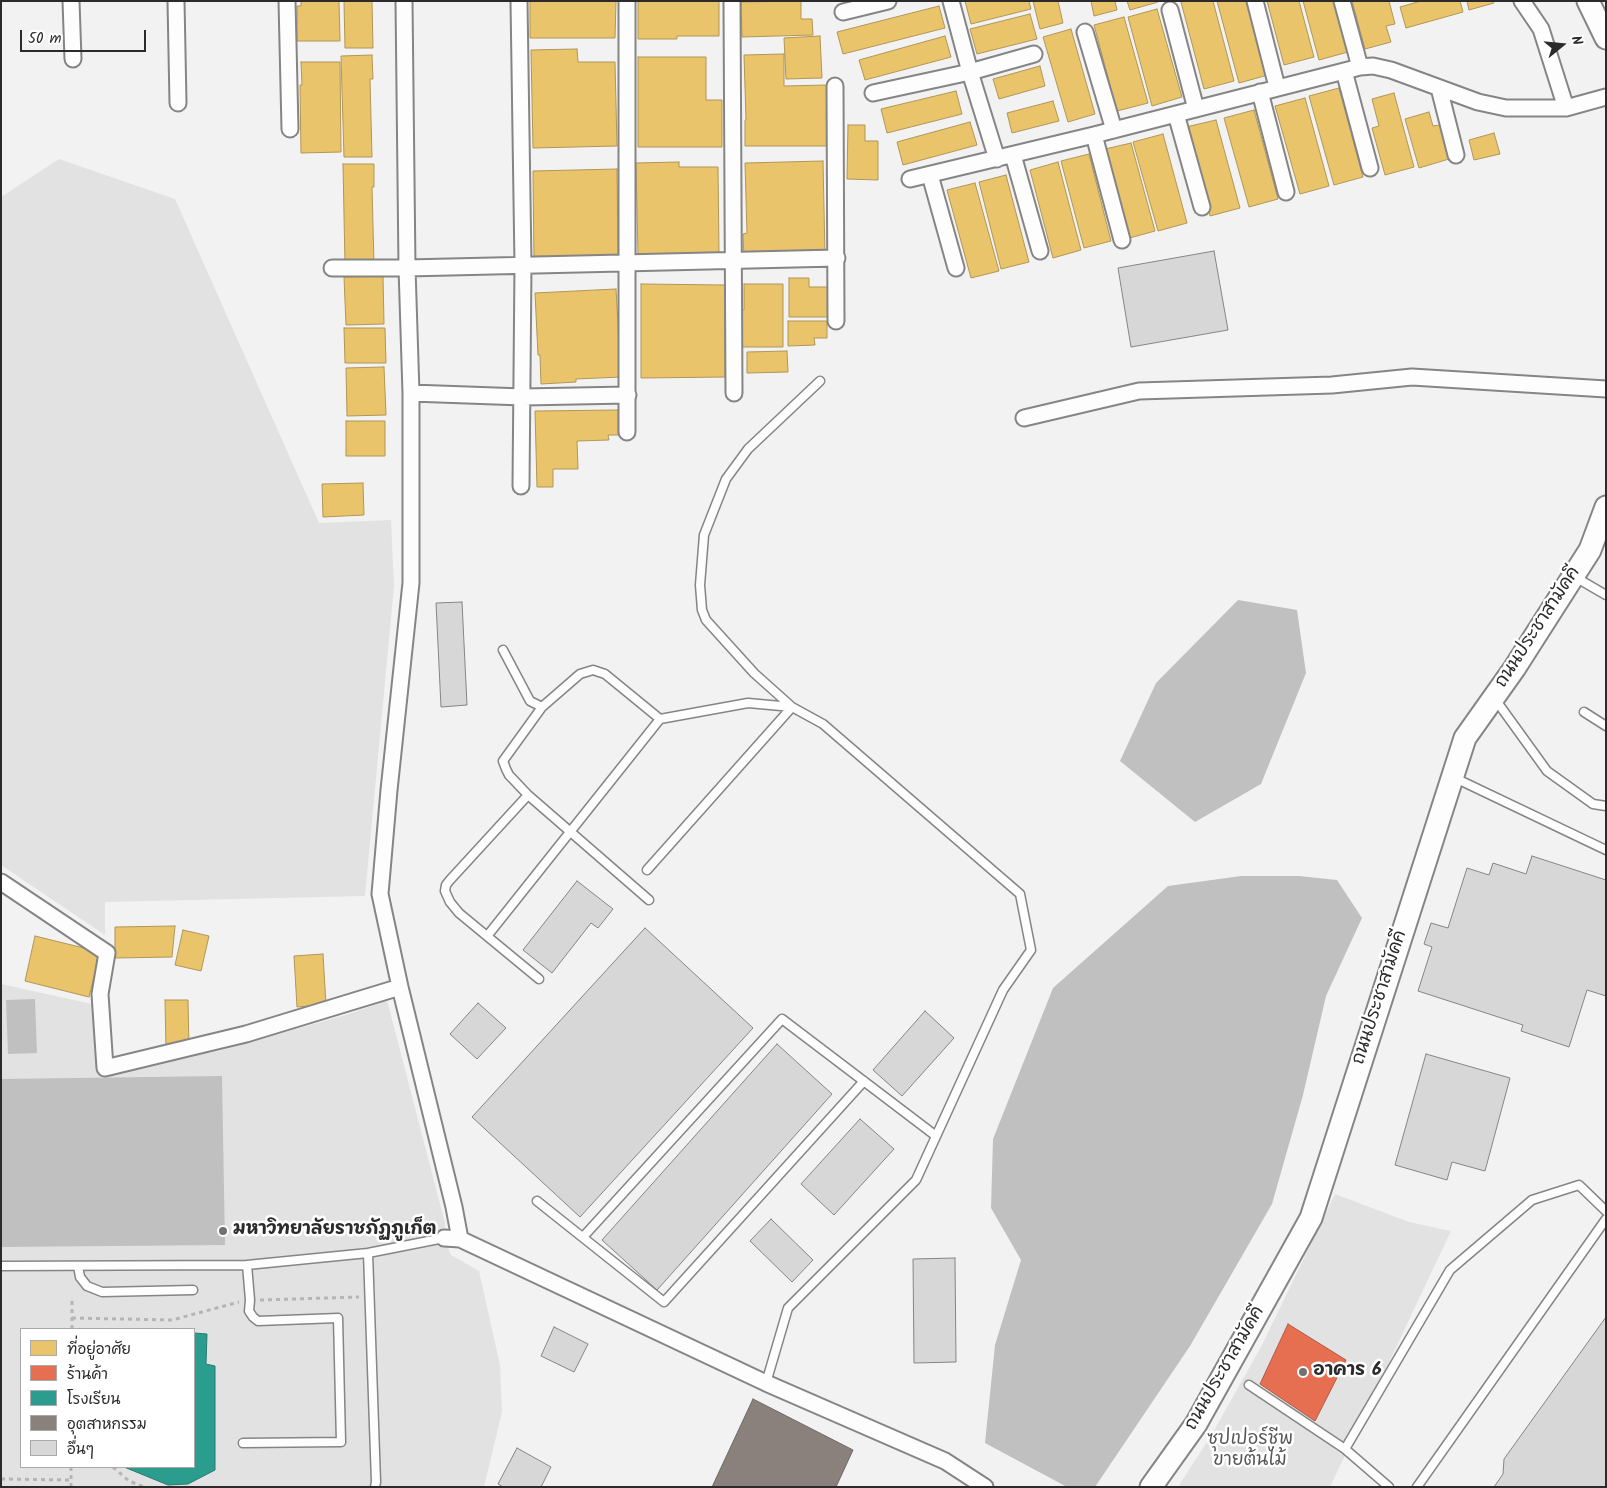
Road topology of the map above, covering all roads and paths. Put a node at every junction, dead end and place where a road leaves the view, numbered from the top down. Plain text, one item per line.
1 (71, 1) edge
2 (176, 1) edge
3 (286, 1) edge
4 (404, 1) edge
5 (519, 1) edge
6 (627, 1) edge
7 (732, 1) edge
8 (888, 1) edge
9 (951, 1) edge
10 (1256, 1) edge
11 (1342, 1) edge
12 (1522, 1) edge
13 (1588, 1) edge
14 (1170, 10) dead end
15 (843, 12) dead end
16 (1085, 32) dead end
17 (1606, 38) edge
18 (1034, 54) dead end
19 (74, 59) dead end
20 (1360, 67) junction
21 (1344, 70) junction
22 (970, 72) junction
23 (835, 86) dead end
24 (1277, 87) junction
25 (1439, 88) junction
26 (1260, 92) junction
27 (873, 93) dead end
28 (1606, 97) edge
29 (178, 103) dead end
30 (1566, 108) junction
31 (1196, 109) junction
32 (1176, 114) junction
33 (290, 129) dead end
34 (1114, 130) junction
35 (1094, 135) junction
36 (1013, 155) junction
37 (1456, 156) dead end
38 (997, 160) junction
39 (1370, 168) dead end
40 (930, 175) junction
41 (910, 179) dead end
42 (1286, 192) dead end
43 (1202, 207) dead end
44 (1122, 240) dead end
45 (1040, 251) dead end
46 (837, 258) junction
47 (734, 260) junction
48 (627, 263) junction
49 (523, 265) junction
50 (332, 268) dead end
51 (407, 268) junction
52 (956, 268) dead end
53 (836, 321) dead end
54 (820, 381) dead end
55 (1606, 389) edge
56 (411, 393) junction
57 (734, 393) dead end
58 (628, 395) junction
59 (523, 396) junction
60 (1024, 418) dead end
61 (627, 432) dead end
62 (521, 486) dead end
63 (1606, 506) edge
64 (1574, 576) junction
65 (1606, 595) edge
66 (503, 650) dead end
67 (1494, 698) junction
68 (542, 707) junction
69 (792, 707) junction
70 (1584, 712) dead end
71 (660, 719) junction
72 (1606, 726) edge
73 (1453, 777) junction
74 (528, 795) junction
75 (1606, 806) edge
76 (570, 831) junction
77 (1606, 850) edge
78 (647, 870) dead end
79 (1, 882) edge
80 (649, 900) dead end
81 (488, 935) junction
82 (539, 979) dead end
83 (400, 987) junction
84 (864, 1081) junction
85 (936, 1136) junction
86 (537, 1201) dead end
87 (1606, 1211) edge
88 (1606, 1219) edge
89 (583, 1236) junction
90 (444, 1238) joint
91 (460, 1238) junction
92 (368, 1254) junction
93 (247, 1265) junction
94 (1, 1266) edge
95 (78, 1266) junction
96 (193, 1290) dead end
97 (361, 1296) dead end
98 (72, 1300) dead end
99 (250, 1300) junction
100 (72, 1318) junction
101 (72, 1328) edge
102 (766, 1383) junction
103 (1249, 1385) dead end
104 (243, 1443) dead end
105 (1345, 1449) junction
106 (71, 1468) edge
107 (115, 1468) edge
108 (1, 1480) edge
109 (71, 1480) junction
110 (71, 1487) edge
111 (144, 1487) edge
112 (375, 1487) edge
113 (984, 1487) edge
114 (1151, 1487) edge
115 (1388, 1487) edge
116 (1417, 1487) edge

1 - 19 street
2 - 29 street
3 - 33 street
4 - 51 street
5 - 49 street
6 - 48 street
7 - 47 street
8 - 15 street
9 - 22 street
10 - 24 street
11 - 20 street
12 - 30 street
13 - 17 street
14 - 31 street
16 - 34 street
18 - 22 street
20 - 21 street
20 - 25 street
21 - 24 street
21 - 39 street
22 - 27 street
22 - 38 street
23 - 46 street
24 - 26 street
25 - 30 street
25 - 37 street
26 - 31 street
26 - 42 street
28 - 30 street
31 - 32 street
32 - 34 street
32 - 43 street
34 - 35 street
35 - 36 street
35 - 44 street
36 - 38 street
36 - 45 street
38 - 40 street
40 - 41 street
40 - 52 street
46 - 47 street
46 - 53 street
47 - 48 street
47 - 57 street
48 - 49 street
48 - 58 street
49 - 51 street
49 - 59 street
50 - 51 street
51 - 56 street
54 - 69 lane
55 - 60 street
56 - 59 street
56 - 83 street
58 - 59 street
58 - 61 street
59 - 62 street
63 - 64 street, ถนนประชาสามัคคี
64 - 65 lane
64 - 67 street, ถนนประชาสามัคคี
66 - 68 lane
67 - 73 street, ถนนประชาสามัคคี
67 - 75 lane
68 - 71 lane
68 - 74 lane
69 - 71 lane
69 - 78 lane
69 - 85 lane
70 - 72 lane
71 - 76 lane
73 - 77 lane
73 - 114 street, ถนนประชาสามัคคี
74 - 76 lane
74 - 81 lane
76 - 80 lane
76 - 81 lane
79 - 83 street
81 - 82 lane
83 - 91 street
84 - 85 lane
84 - 89 lane
84 - 89 lane
85 - 102 lane
86 - 89 lane
87 - 105 lane
88 - 116 lane
90 - 91 street
90 - 92 lane
91 - 102 street
92 - 93 lane
92 - 112 lane
93 - 95 lane
93 - 99 lane
94 - 95 lane
95 - 96 lane
97 - 99 path
98 - 100 path
99 - 100 path
99 - 104 lane
100 - 101 path
102 - 113 street
103 - 105 lane
105 - 115 lane
106 - 109 path
107 - 111 path
108 - 109 path
109 - 110 path

